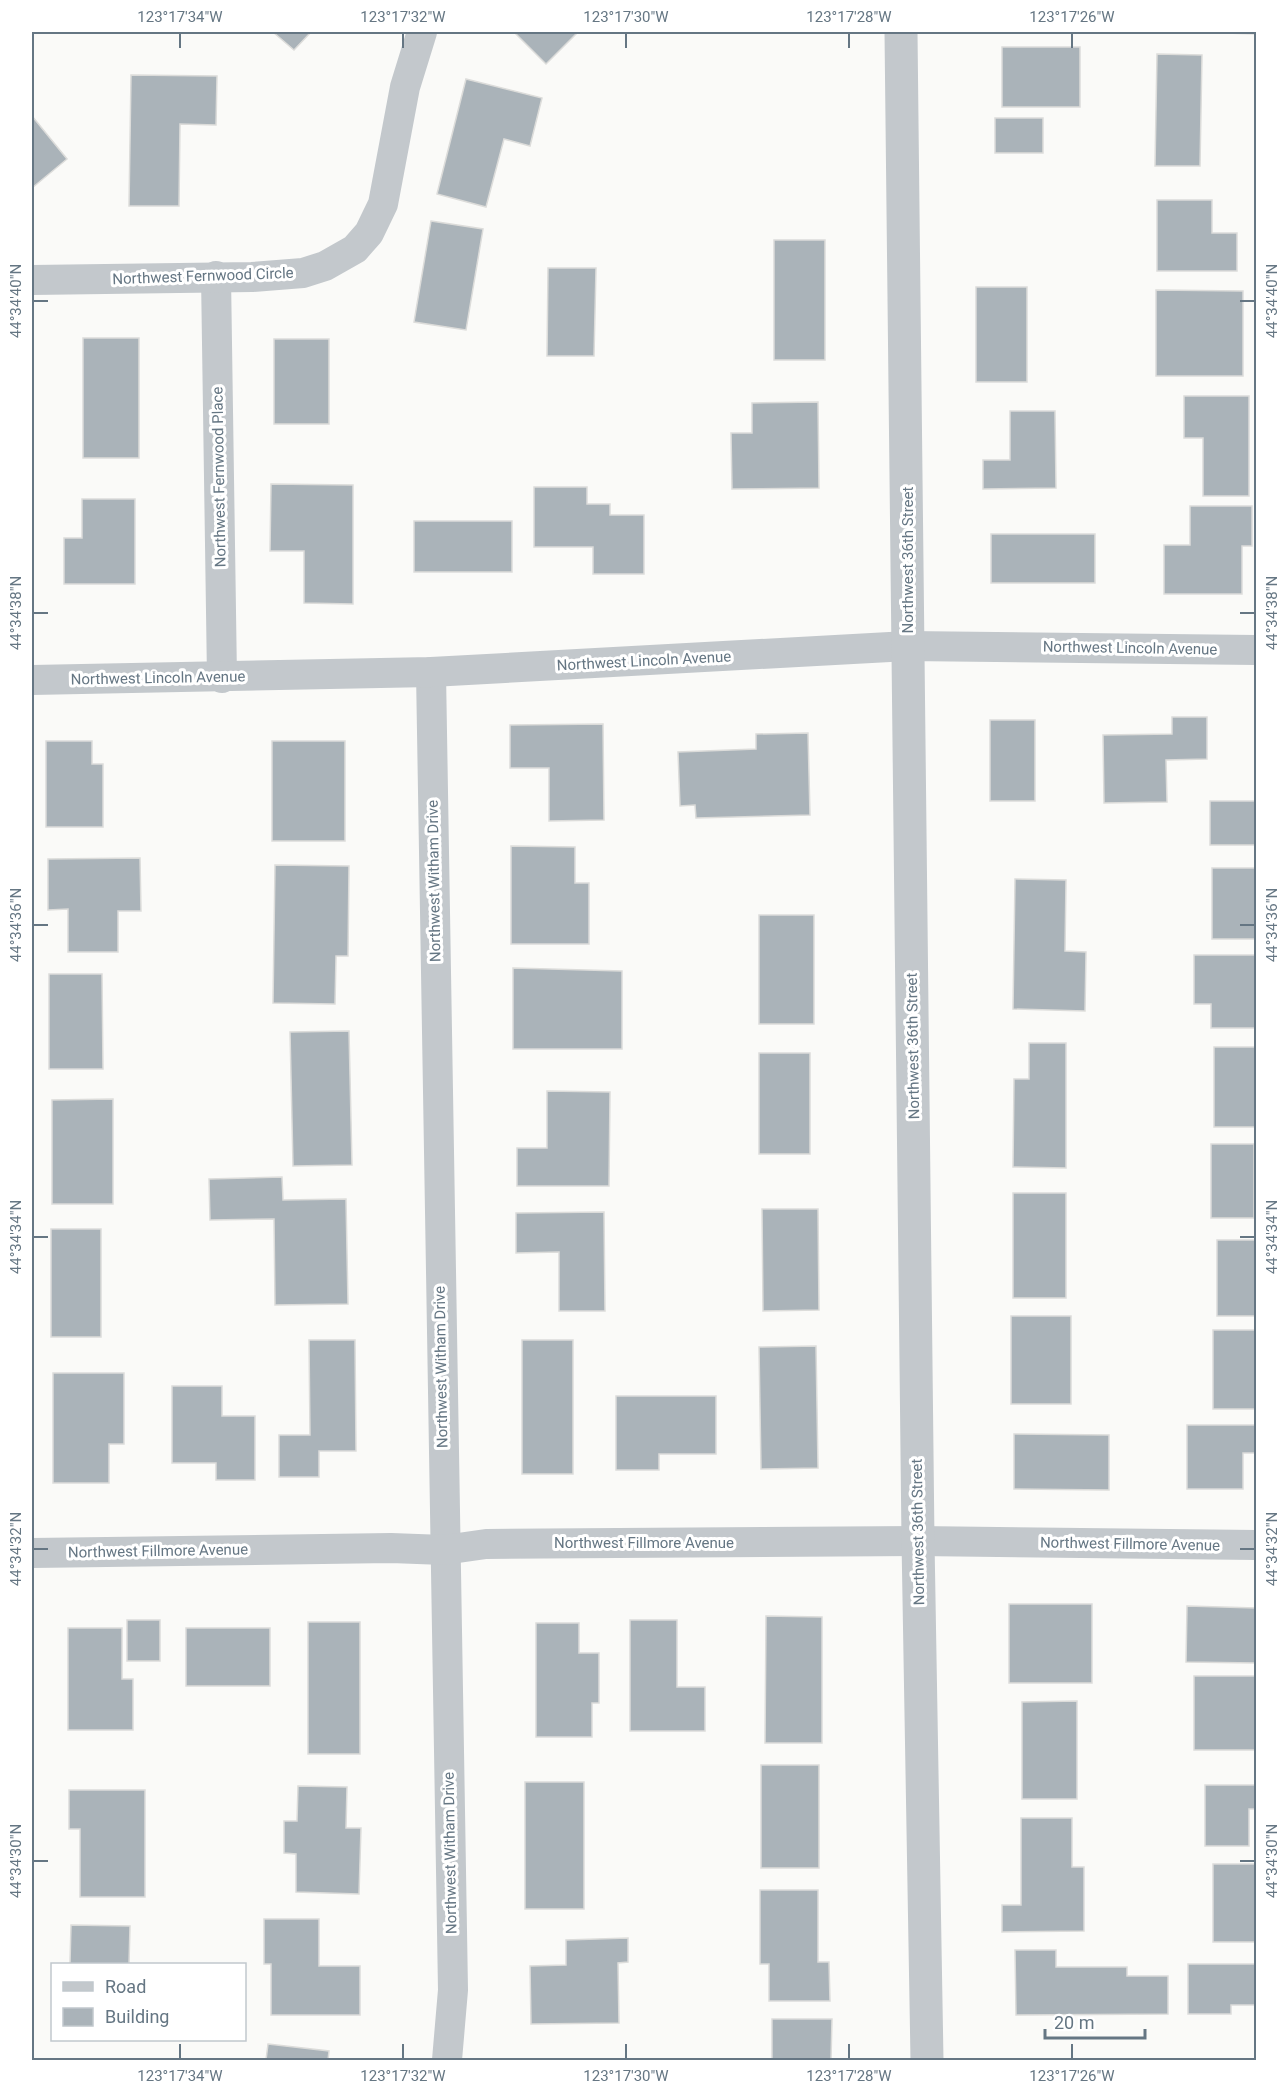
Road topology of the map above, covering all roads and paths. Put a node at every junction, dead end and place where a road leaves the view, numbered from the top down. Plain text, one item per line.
1 (422, 32) edge
2 (901, 32) edge
3 (216, 276) junction
4 (45, 280) edge
5 (908, 646) junction
6 (1257, 650) edge
7 (430, 672) junction
8 (222, 678) junction
9 (32, 680) edge
10 (918, 1541) junction
11 (1257, 1545) edge
12 (444, 1550) junction
13 (32, 1553) edge
14 (447, 2061) edge
15 (927, 2061) edge

1 - 3 street, Northwest Fernwood Circle
2 - 5 street, Northwest 36th Street
3 - 4 street, Northwest Fernwood Circle
3 - 8 street, Northwest Fernwood Place
5 - 6 street, Northwest Lincoln Avenue
5 - 7 street, Northwest Lincoln Avenue
5 - 10 street, Northwest 36th Street
7 - 8 street, Northwest Lincoln Avenue
7 - 12 street, Northwest Witham Drive
8 - 9 street, Northwest Lincoln Avenue
10 - 11 street, Northwest Fillmore Avenue
10 - 12 street, Northwest Fillmore Avenue
10 - 15 street, Northwest 36th Street
12 - 13 street, Northwest Fillmore Avenue
12 - 14 street, Northwest Witham Drive

